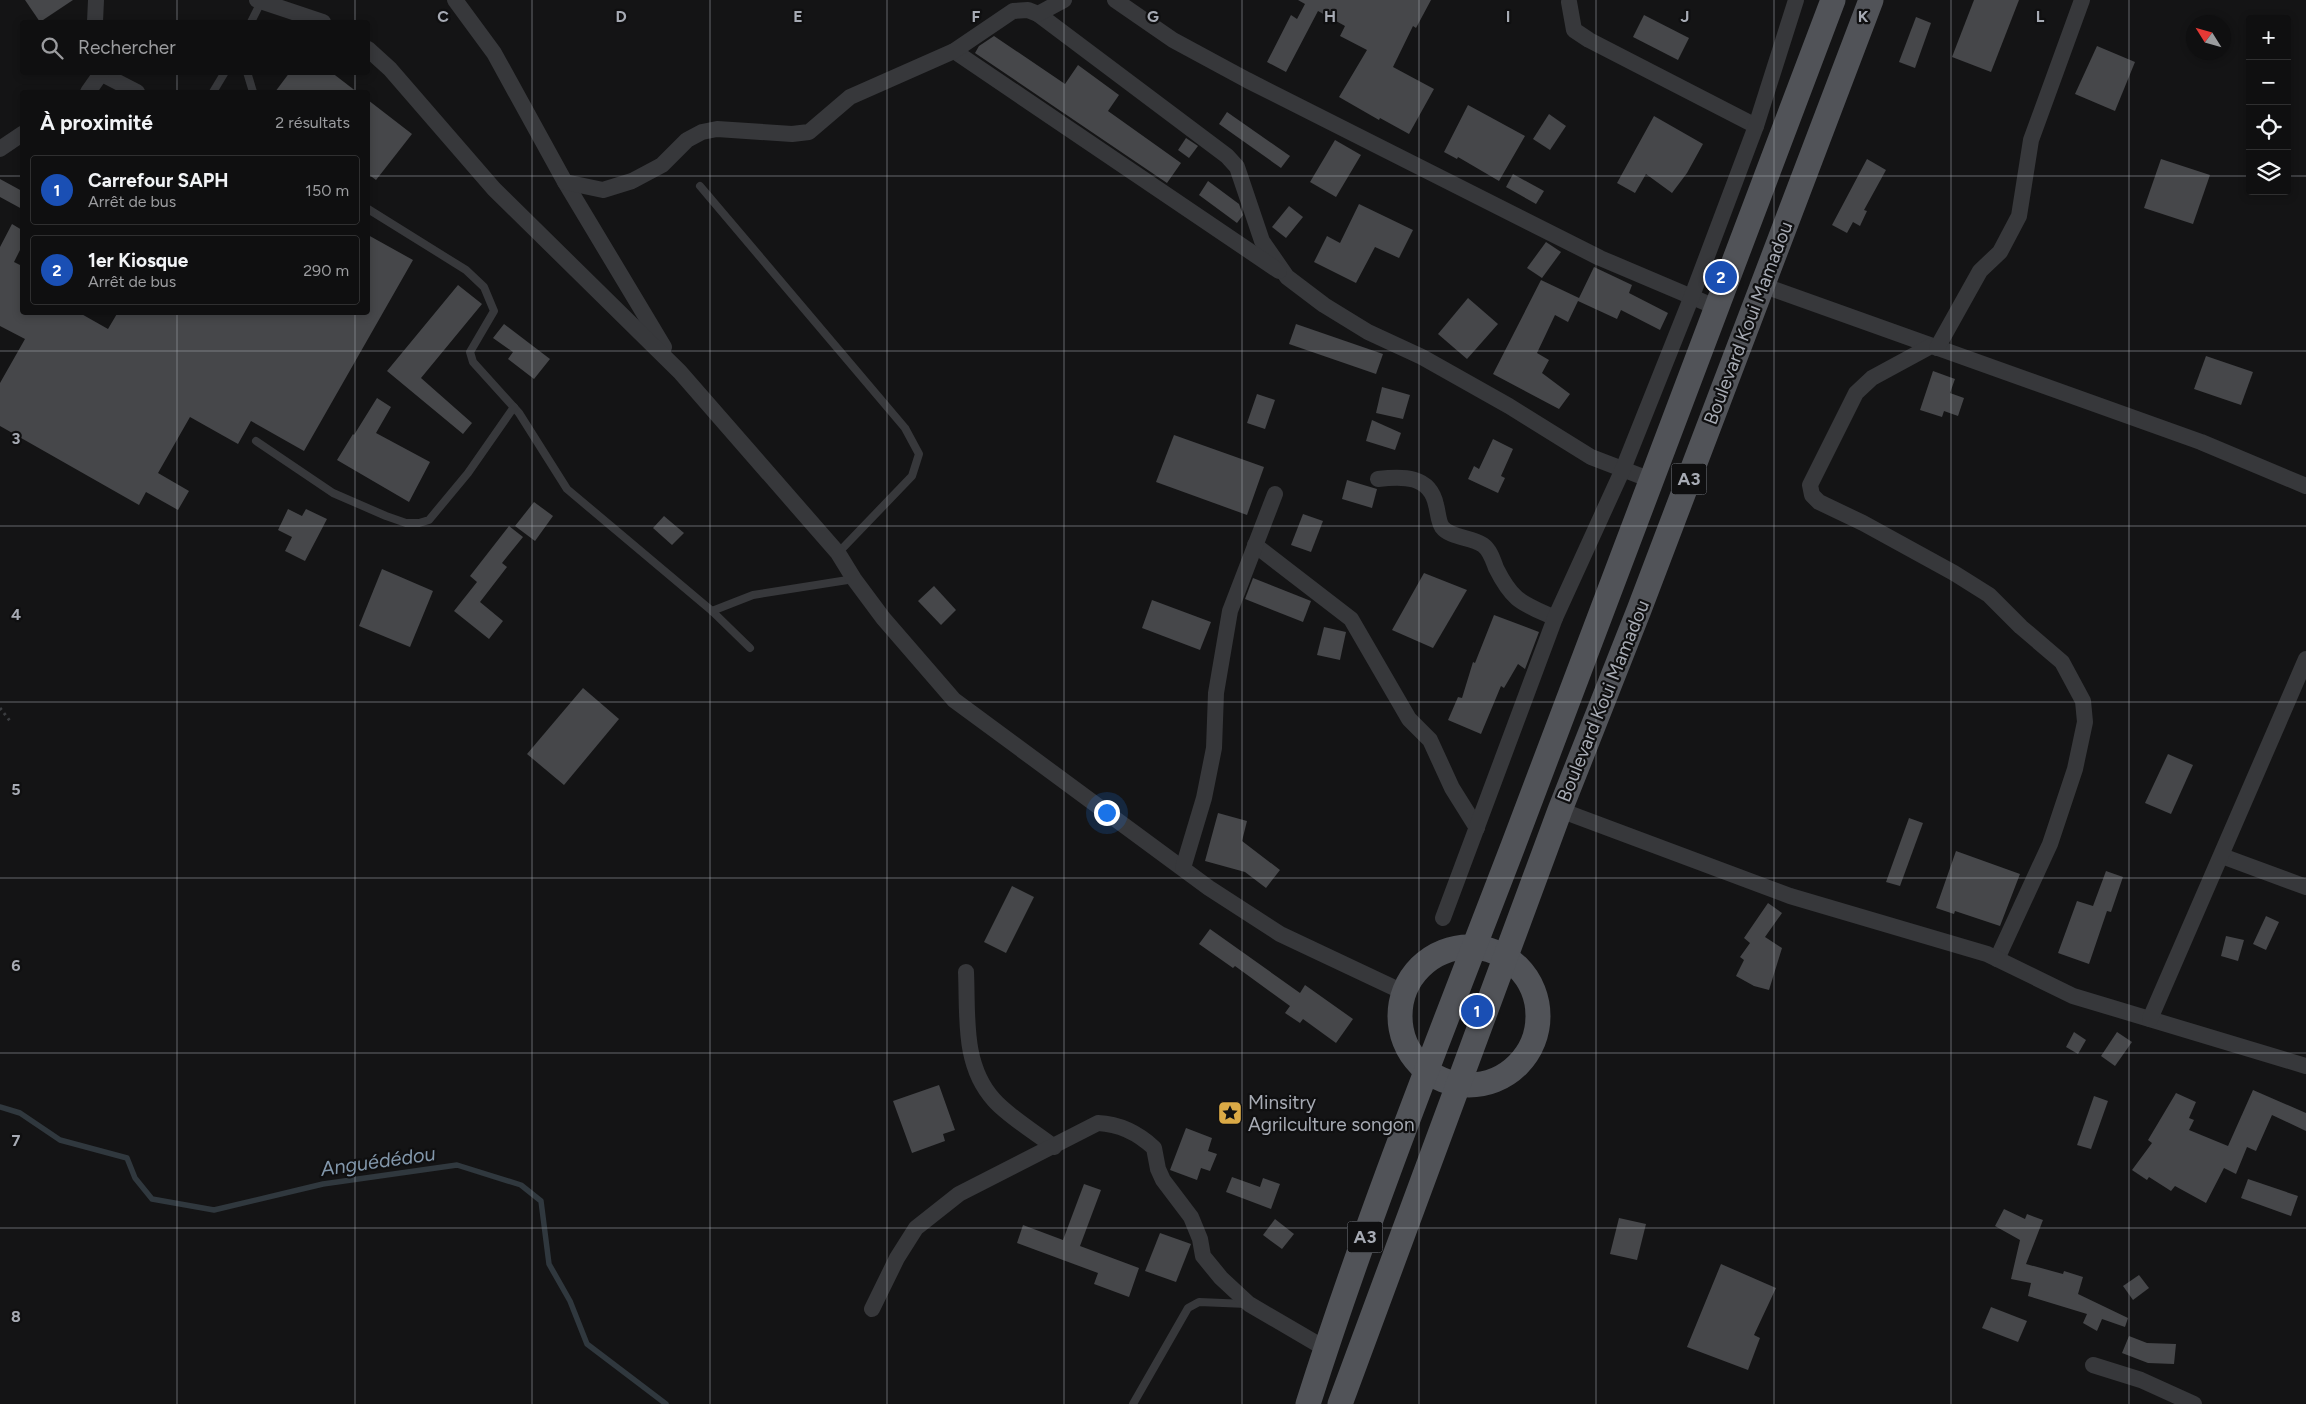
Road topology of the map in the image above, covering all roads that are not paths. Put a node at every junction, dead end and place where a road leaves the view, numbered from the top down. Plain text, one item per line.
1 (96, 0) edge
2 (455, 0) edge
3 (1064, 0) edge
4 (1568, 0) edge
5 (1796, 0) edge
6 (1832, 0) edge
7 (1871, 0) edge
8 (2082, 0) edge
9 (259, 1) edge
10 (1119, 1) edge
11 (1038, 14) junction
12 (95, 20) edge
13 (252, 20) edge
14 (317, 20) edge
15 (370, 51) edge
16 (954, 51) junction
17 (101, 75) edge
18 (106, 75) edge
19 (223, 75) edge
20 (248, 75) edge
21 (89, 90) edge
22 (133, 90) edge
23 (214, 90) edge
24 (252, 90) edge
25 (1756, 126) junction
26 (20, 135) edge
27 (0, 149) edge
28 (564, 182) junction
29 (700, 186) dead end
30 (370, 211) edge
31 (1287, 277) junction
32 (1762, 285) junction
33 (1692, 296) junction
34 (1718, 308) junction
35 (1934, 347) junction
36 (680, 372) junction
37 (514, 407) junction
38 (256, 441) dead end
39 (1623, 469) junction
40 (1378, 479) dead end
41 (1651, 480) junction
42 (2306, 486) edge
43 (1275, 494) dead end
44 (1255, 545) junction
45 (838, 553) junction
46 (854, 579) junction
47 (712, 611) junction
48 (1555, 618) junction
49 (750, 648) dead end
50 (2306, 659) edge
51 (1560, 810) junction
52 (1477, 828) junction
53 (2222, 856) junction
54 (1182, 868) junction
55 (2306, 887) edge
56 (1443, 918) dead end
57 (1474, 947) junction
58 (1506, 957) junction
59 (1997, 959) junction
60 (966, 972) dead end
61 (1403, 992) junction
62 (2150, 1019) junction
63 (2306, 1066) edge
64 (1426, 1072) junction
65 (1457, 1085) junction
66 (1054, 1147) junction
67 (1249, 1304) junction
68 (872, 1309) dead end
69 (1326, 1349) junction
70 (2093, 1365) dead end
71 (1133, 1404) edge
72 (1308, 1404) edge
73 (1340, 1404) edge
74 (2194, 1404) edge

1 - 12 street
2 - 28 street
3 - 11 street
4 - 25 street
5 - 25 street
6 - 34 main road, Boulevard Koui Mamadou / A3
7 - 32 main road, Boulevard Koui Mamadou / A3
8 - 35 street
9 - 13 lane
9 - 14 street
10 - 33 street
11 - 16 street
11 - 31 street
15 - 36 street
16 - 28 street
16 - 31 street
17 - 21 street
18 - 22 street
19 - 23 lane
20 - 24 lane
25 - 33 street
26 - 27 street
28 - 36 street
29 - 45 lane
30 - 37 lane
31 - 39 street
32 - 35 street
32 - 51 main road, Boulevard Koui Mamadou / A3
33 - 34 street
33 - 39 street
34 - 41 main road, Boulevard Koui Mamadou / A3
35 - 42 street
35 - 59 street
36 - 45 street
37 - 38 lane
37 - 47 lane
39 - 41 street
39 - 48 street
40 - 48 street
41 - 57 main road, Boulevard Koui Mamadou / A3
43 - 44 street
44 - 52 street
44 - 54 street
45 - 46 street
46 - 47 lane
46 - 54 street
47 - 49 lane
48 - 52 street
50 - 53 street
51 - 58 main road, Boulevard Koui Mamadou / A3
51 - 59 street
52 - 56 street
53 - 55 street
53 - 62 street
54 - 61 street
57 - 58 main road
57 - 61 main road
57 - 64 main road, Boulevard Koui Mamadou / A3
58 - 65 main road, Boulevard Koui Mamadou / A3
58 - 65 main road
59 - 62 street
60 - 66 street
61 - 64 main road
62 - 63 street
64 - 65 main road
64 - 69 main road, Boulevard Koui Mamadou / A3
65 - 73 main road, Boulevard Koui Mamadou / A3
66 - 67 street
66 - 68 street
67 - 69 street
67 - 71 lane
69 - 72 main road, Boulevard Koui Mamadou / A3
70 - 74 street

